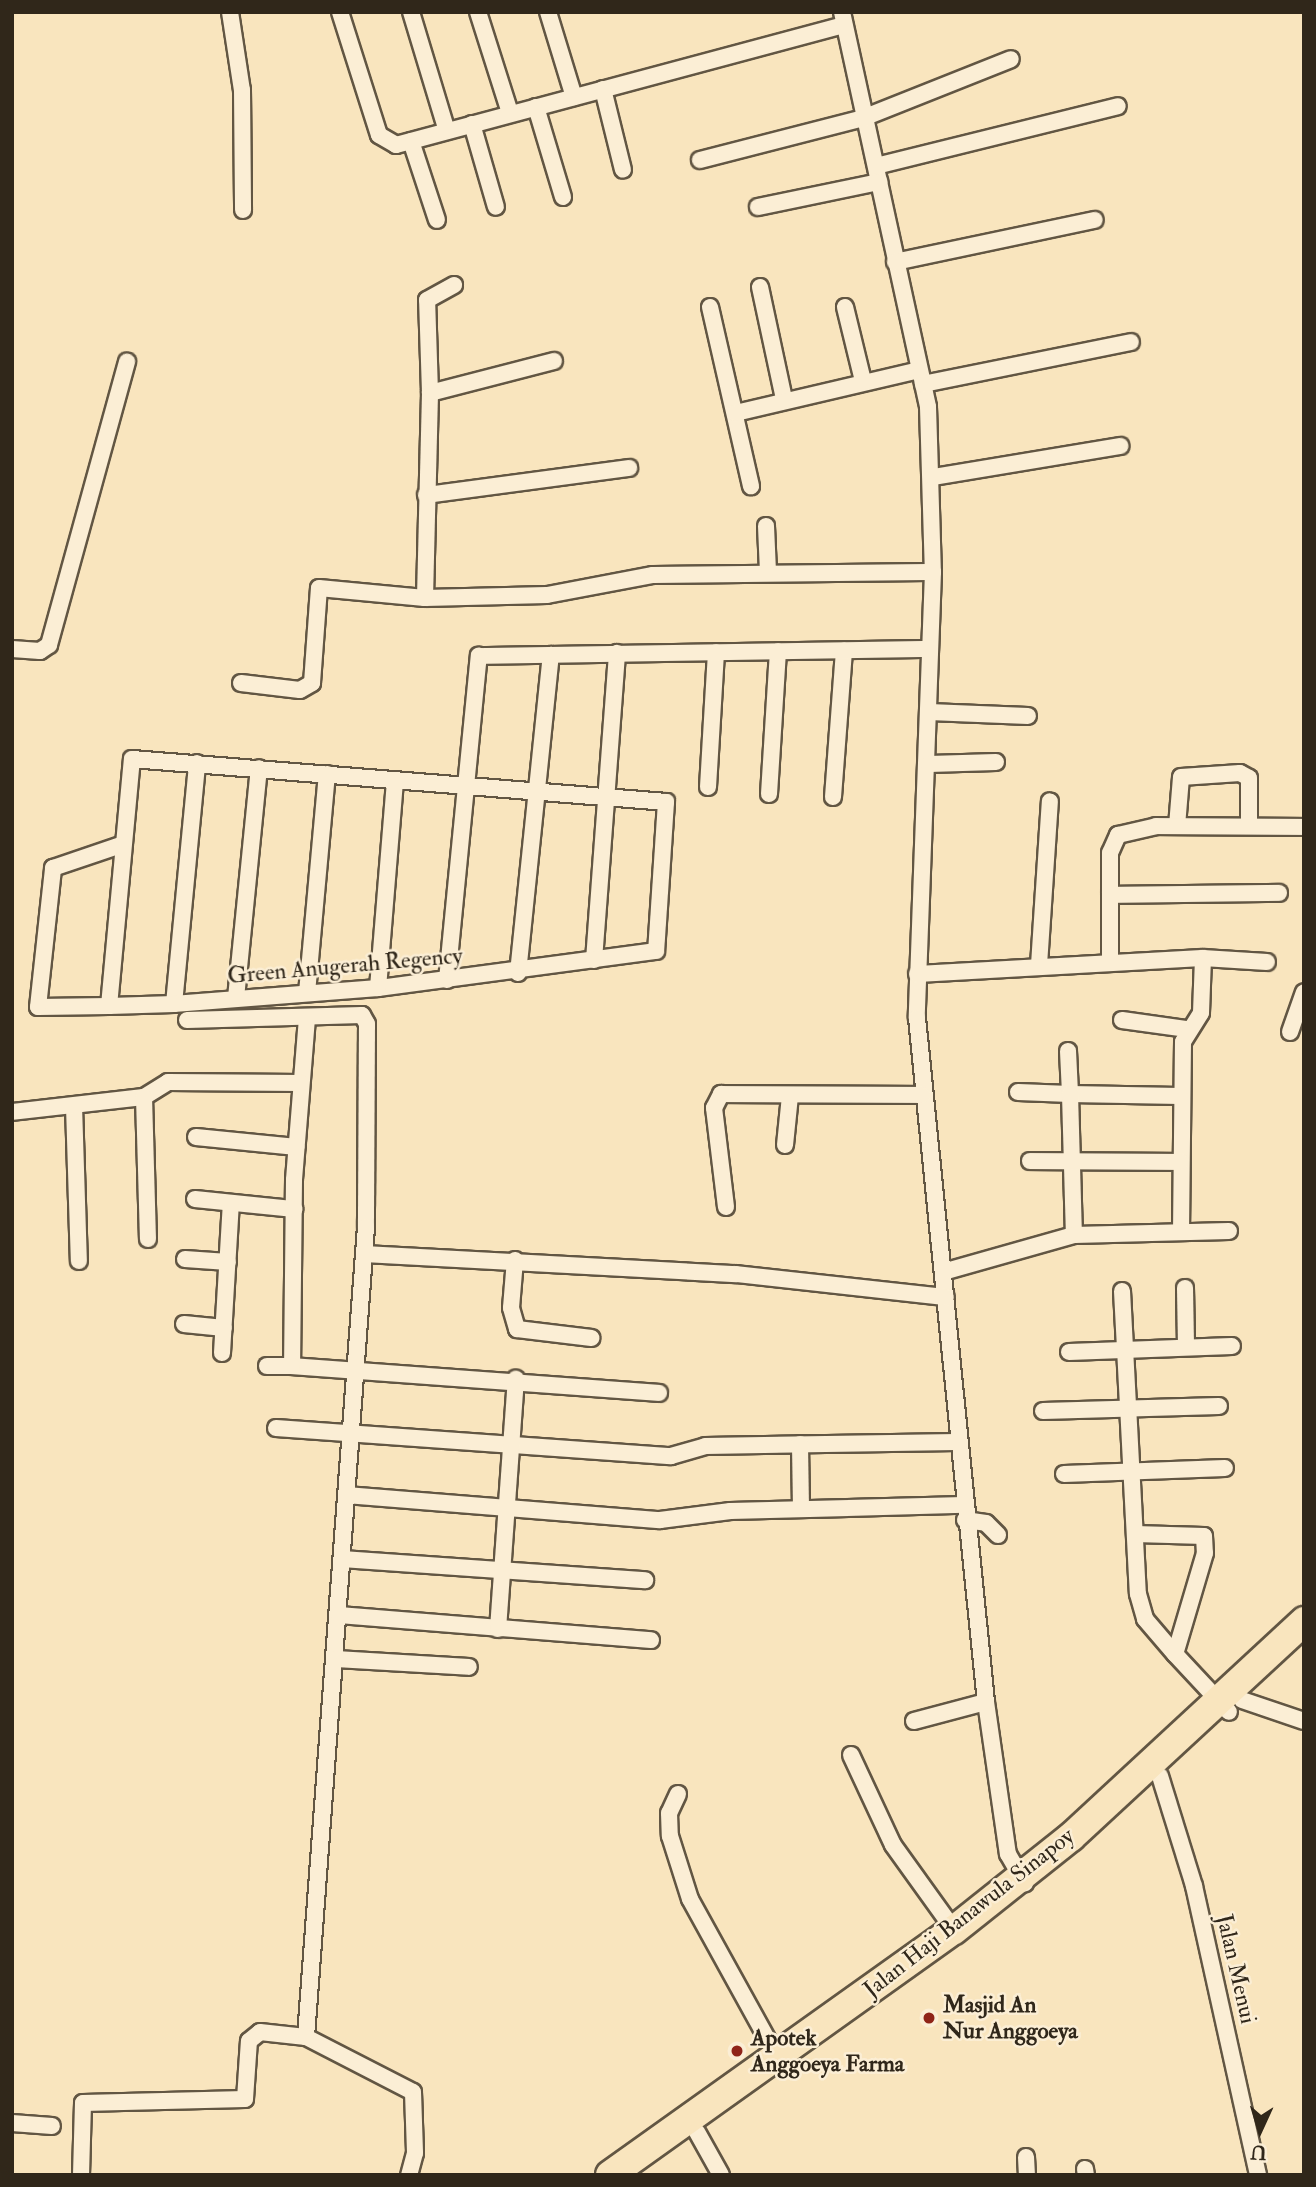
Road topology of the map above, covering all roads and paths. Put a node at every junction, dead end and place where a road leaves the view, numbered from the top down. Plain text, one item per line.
1 (230, 12) edge
2 (341, 12) edge
3 (411, 12) edge
4 (478, 12) edge
5 (548, 12) edge
6 (843, 19) edge
7 (1011, 59) dead end
8 (603, 89) junction
9 (574, 97) junction
10 (1118, 106) dead end
11 (536, 107) junction
12 (510, 113) junction
13 (863, 118) junction
14 (472, 124) junction
15 (447, 131) junction
16 (411, 141) junction
17 (700, 160) dead end
18 (623, 170) dead end
19 (878, 174) junction
20 (563, 197) dead end
21 (496, 207) dead end
22 (758, 207) dead end
23 (243, 210) dead end
24 (437, 220) dead end
25 (1095, 220) dead end
26 (895, 261) junction
27 (454, 285) dead end
28 (760, 287) dead end
29 (709, 307) dead end
30 (845, 307) dead end
31 (1130, 342) dead end
32 (554, 361) dead end
33 (127, 362) dead end
34 (921, 377) junction
35 (863, 381) junction
36 (429, 393) junction
37 (784, 399) junction
38 (736, 413) junction
39 (1120, 446) dead end
40 (629, 467) dead end
41 (933, 477) junction
42 (751, 486) dead end
43 (426, 495) junction
44 (766, 526) dead end
45 (768, 570) junction
46 (933, 572) junction
47 (425, 598) junction
48 (12, 649) edge
49 (929, 649) junction
50 (844, 650) junction
51 (778, 651) junction
52 (716, 652) junction
53 (617, 653) junction
54 (551, 655) junction
55 (241, 683) dead end
56 (929, 712) junction
57 (1028, 716) dead end
58 (996, 762) dead end
59 (197, 763) junction
60 (929, 765) junction
61 (259, 768) junction
62 (327, 774) junction
63 (395, 782) junction
64 (708, 787) dead end
65 (470, 790) junction
66 (769, 794) dead end
67 (538, 796) junction
68 (833, 797) dead end
69 (606, 799) junction
70 (1050, 801) dead end
71 (1249, 825) junction
72 (1177, 826) junction
73 (1304, 827) edge
74 (121, 845) junction
75 (1279, 893) dead end
76 (1110, 895) junction
77 (1203, 958) junction
78 (594, 960) junction
79 (1110, 961) junction
80 (1267, 962) dead end
81 (1038, 965) junction
82 (518, 973) junction
83 (917, 974) junction
84 (447, 980) junction
85 (378, 988) junction
86 (1304, 992) edge
87 (307, 993) junction
88 (236, 998) junction
89 (174, 1004) junction
90 (109, 1006) junction
91 (307, 1018) junction
92 (187, 1020) dead end
93 (1122, 1020) dead end
94 (1187, 1029) junction
95 (1290, 1032) dead end
96 (1068, 1051) dead end
97 (301, 1083) junction
98 (1018, 1093) dead end
99 (1070, 1094) junction
100 (922, 1095) junction
101 (790, 1096) junction
102 (1181, 1096) junction
103 (144, 1097) junction
104 (74, 1106) junction
105 (12, 1112) edge
106 (197, 1137) dead end
107 (785, 1145) dead end
108 (297, 1147) junction
109 (1072, 1159) junction
110 (1030, 1161) dead end
111 (1181, 1162) junction
112 (195, 1199) dead end
113 (231, 1203) junction
114 (726, 1208) dead end
115 (294, 1209) junction
116 (1181, 1229) junction
117 (1229, 1231) dead end
118 (1074, 1235) junction
119 (148, 1239) dead end
120 (364, 1254) junction
121 (185, 1259) dead end
122 (515, 1260) junction
123 (79, 1261) dead end
124 (228, 1262) junction
125 (943, 1272) junction
126 (1185, 1288) dead end
127 (1122, 1291) dead end
128 (946, 1297) junction
129 (184, 1324) dead end
130 (224, 1328) junction
131 (591, 1338) dead end
132 (1232, 1346) dead end
133 (1186, 1347) junction
134 (1124, 1351) junction
135 (1069, 1352) dead end
136 (222, 1353) dead end
137 (267, 1366) dead end
138 (292, 1366) junction
139 (353, 1371) junction
140 (516, 1379) junction
141 (659, 1393) dead end
142 (1219, 1406) dead end
143 (1043, 1411) dead end
144 (1128, 1411) junction
145 (276, 1427) dead end
146 (350, 1433) junction
147 (957, 1442) junction
148 (512, 1444) junction
149 (800, 1444) junction
150 (1225, 1468) dead end
151 (1132, 1472) junction
152 (1064, 1474) dead end
153 (346, 1495) junction
154 (801, 1508) junction
155 (506, 1509) junction
156 (965, 1512) junction
157 (1135, 1534) junction
158 (998, 1535) dead end
159 (342, 1559) junction
160 (502, 1570) junction
161 (645, 1580) dead end
162 (339, 1615) junction
163 (1304, 1621) edge
164 (498, 1629) junction
165 (651, 1640) dead end
166 (1304, 1640) edge
167 (1175, 1654) junction
168 (336, 1659) junction
169 (469, 1667) dead end
170 (986, 1702) junction
171 (1229, 1704) junction
172 (914, 1721) dead end
173 (1304, 1721) edge
174 (851, 1755) dead end
175 (1160, 1776) junction
176 (678, 1794) dead end
177 (1024, 1882) junction
178 (954, 1930) junction
179 (861, 2007) junction
180 (306, 2037) junction
181 (776, 2055) junction
182 (12, 2123) edge
183 (52, 2126) dead end
184 (697, 2132) junction
185 (1026, 2157) dead end
186 (81, 2175) edge
187 (409, 2175) edge
188 (610, 2175) edge
189 (634, 2175) edge
190 (721, 2175) edge
191 (1027, 2175) edge
192 (1258, 2175) edge

1 - 23 street
2 - 16 street
3 - 15 street
4 - 12 street
5 - 9 street
6 - 8 street
6 - 13 street
7 - 13 street
8 - 9 street
8 - 18 street
9 - 11 street
10 - 19 street
11 - 12 street
11 - 20 street
12 - 14 street
13 - 17 street
13 - 19 street
14 - 15 street
14 - 21 street
15 - 16 street
16 - 24 street
19 - 22 street
19 - 26 street
25 - 26 street
26 - 34 street
27 - 36 street
28 - 37 street
29 - 38 street
30 - 35 street
31 - 34 street
32 - 36 street
33 - 48 street
34 - 35 street
34 - 41 street
35 - 37 street
36 - 43 street
37 - 38 street
38 - 42 street
39 - 41 street
40 - 43 street
41 - 46 street
43 - 47 street
44 - 45 street
45 - 46 street
45 - 47 street
46 - 49 street
47 - 55 street
49 - 50 street
49 - 56 street
50 - 51 street
50 - 68 street
51 - 52 street
51 - 66 street
52 - 53 street
52 - 64 street
53 - 54 street
53 - 69 street
54 - 65 street
54 - 67 street
56 - 57 street
56 - 60 street
58 - 60 street
59 - 61 street
59 - 74 street
59 - 89 street
60 - 83 street
61 - 62 street
61 - 88 street
62 - 63 street
62 - 87 street
63 - 65 street
63 - 85 street
65 - 67 street
65 - 84 street
67 - 69 street
67 - 82 street
69 - 78 street
69 - 78 street, Green Anugerah Regency
70 - 81 street
71 - 72 street
71 - 72 street
71 - 73 street
72 - 76 street
74 - 90 street
74 - 90 street, Green Anugerah Regency
75 - 76 street
76 - 79 street
77 - 79 street
77 - 80 street
77 - 94 street
78 - 82 street, Green Anugerah Regency
79 - 81 street
81 - 83 street
82 - 84 street, Green Anugerah Regency
83 - 100 street
84 - 85 street, Green Anugerah Regency
85 - 87 street, Green Anugerah Regency
86 - 95 street
87 - 88 street, Green Anugerah Regency
88 - 89 street, Green Anugerah Regency
89 - 90 street, Green Anugerah Regency
91 - 92 street
91 - 97 street
91 - 120 street
93 - 94 street
94 - 102 street
96 - 99 street
97 - 103 street
97 - 108 street
98 - 99 street
99 - 102 street
99 - 109 street
100 - 101 street
100 - 125 street
101 - 107 street
101 - 114 street
102 - 111 street
103 - 104 street
103 - 119 street
104 - 105 street
104 - 123 street
106 - 108 street
108 - 115 street
109 - 110 street
109 - 111 street
109 - 118 street
111 - 116 street
112 - 113 street
113 - 115 street
113 - 124 street
115 - 138 street
116 - 117 street
116 - 118 street
118 - 125 street
120 - 122 street
120 - 139 street
121 - 124 street
122 - 128 street
122 - 131 street
124 - 130 street
125 - 128 street
126 - 133 street
127 - 134 street
128 - 147 street
129 - 130 street
130 - 136 street
132 - 133 street
133 - 134 street
134 - 135 street
134 - 144 street
137 - 138 street
138 - 139 street
139 - 140 street
139 - 146 street
140 - 141 street
140 - 148 street
142 - 144 street
143 - 144 street
144 - 151 street
145 - 146 street
146 - 148 street
146 - 153 street
147 - 149 street
147 - 156 street
148 - 149 street
148 - 155 street
149 - 154 street
150 - 151 street
151 - 152 street
151 - 157 street
153 - 155 street
153 - 159 street
154 - 155 street
154 - 156 street
155 - 160 street
156 - 158 street
156 - 170 street
157 - 167 street
157 - 167 street
159 - 160 street
159 - 162 street
160 - 161 street
160 - 164 street
162 - 164 street
162 - 168 street
163 - 171 highway, Jalan Haji Banawula Sinapoy
164 - 165 street
166 - 171 highway, Jalan Haji Banawula Sinapoy
167 - 171 street
168 - 169 street
168 - 180 street
170 - 172 street
170 - 177 street
171 - 173 street
171 - 175 highway, Jalan Haji Banawula Sinapoy
171 - 177 highway, Jalan Haji Banawula Sinapoy
174 - 178 street
175 - 177 highway, Jalan Haji Banawula Sinapoy
175 - 192 street, Jalan Menui
176 - 181 street
177 - 178 highway, Jalan Haji Banawula Sinapoy
177 - 179 highway, Jalan Haji Banawula Sinapoy
178 - 179 highway, Jalan Haji Banawula Sinapoy
179 - 181 highway, Jalan Haji Banawula Sinapoy
179 - 184 highway, Jalan Haji Banawula Sinapoy
180 - 186 street
180 - 187 street
181 - 188 highway, Jalan Haji Banawula Sinapoy
182 - 183 street
184 - 189 highway, Jalan Haji Banawula Sinapoy
184 - 190 street
185 - 191 street

